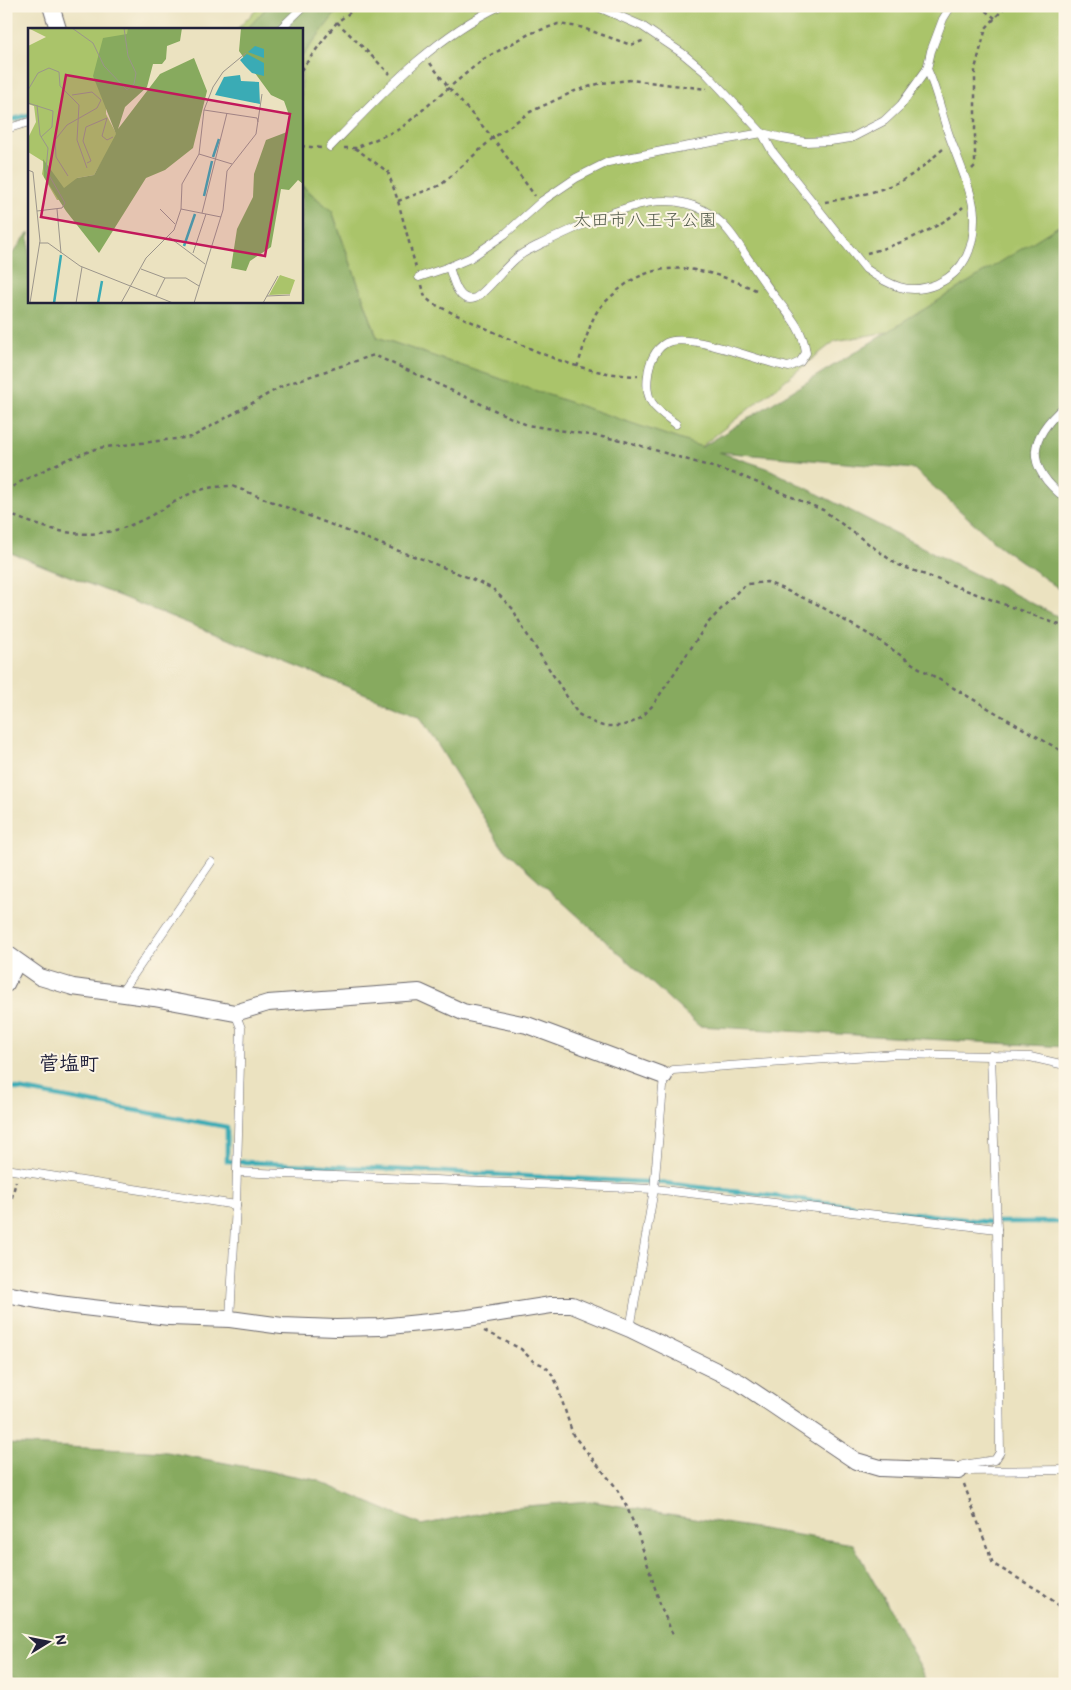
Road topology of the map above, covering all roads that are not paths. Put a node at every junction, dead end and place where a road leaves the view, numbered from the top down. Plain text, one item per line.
1 (51, 6) edge
2 (304, 6) edge
3 (500, 6) edge
4 (596, 6) edge
5 (951, 6) edge
6 (58, 28) edge
7 (281, 28) edge
8 (927, 69) junction
9 (28, 122) edge
10 (6, 129) edge
11 (762, 133) junction
12 (330, 148) dead end
13 (449, 267) junction
14 (419, 277) road end
15 (1065, 406) edge
16 (676, 424) dead end
17 (1065, 498) edge
18 (211, 862) dead end
19 (12, 958) edge
20 (6, 984) edge
21 (121, 993) junction
22 (235, 1013) junction
23 (992, 1055) junction
24 (1065, 1065) edge
25 (664, 1076) junction
26 (6, 1169) edge
27 (237, 1172) junction
28 (654, 1189) junction
29 (236, 1206) junction
30 (997, 1230) junction
31 (6, 1294) edge
32 (230, 1319) junction
33 (630, 1329) junction
34 (1065, 1470) edge
35 (959, 1471) junction

1 - 6 street
2 - 7 lane
3 - 12 lane
4 - 11 lane
5 - 8 lane
8 - 11 lane
8 - 11 lane
9 - 10 lane
11 - 13 lane
13 - 14 lane
13 - 16 lane
15 - 17 lane
18 - 21 lane
19 - 20 street
19 - 21 street
21 - 22 street
22 - 25 street
22 - 27 lane
23 - 24 lane
23 - 25 lane
23 - 30 lane
25 - 28 lane
26 - 29 lane
27 - 28 lane
27 - 29 lane
28 - 30 lane
28 - 33 lane
29 - 32 lane
30 - 35 lane
31 - 32 street
32 - 33 street
33 - 35 street
34 - 35 lane

